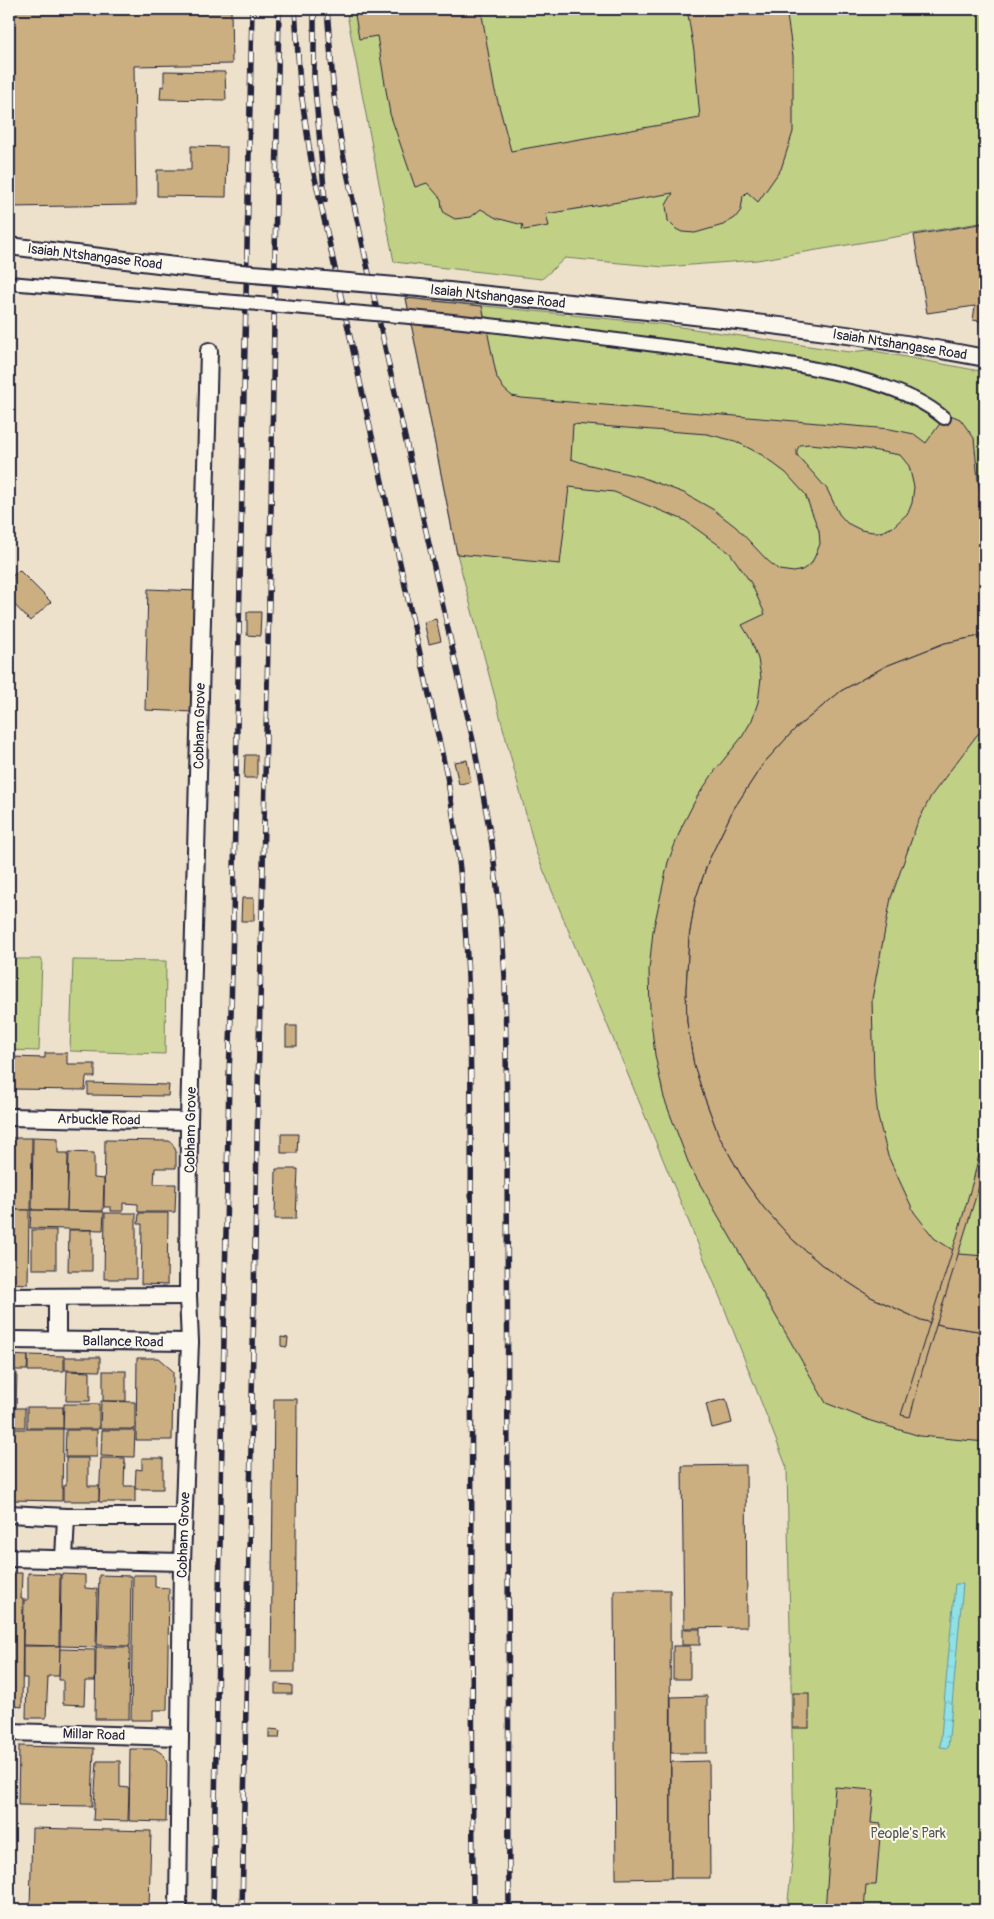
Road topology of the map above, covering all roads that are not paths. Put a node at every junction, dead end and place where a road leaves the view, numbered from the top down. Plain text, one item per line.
1 (9, 246) edge
2 (9, 283) edge
3 (209, 351) dead end
4 (985, 358) edge
5 (944, 418) dead end
6 (9, 1117) edge
7 (189, 1121) junction
8 (188, 1296) junction
9 (9, 1297) edge
10 (57, 1297) junction
11 (9, 1340) edge
12 (57, 1340) junction
13 (190, 1342) junction
14 (9, 1514) edge
15 (183, 1516) junction
16 (66, 1517) junction
17 (9, 1558) edge
18 (64, 1559) junction
19 (182, 1562) junction
20 (9, 1732) edge
21 (180, 1737) junction
22 (178, 1910) edge

1 - 4 street, Isaiah Ntshangase Road, bridge
2 - 5 street, bridge
3 - 7 street, Cobham Grove
6 - 7 street, Arbuckle Road
7 - 8 street, Cobham Grove
8 - 10 street
8 - 13 street, Cobham Grove
9 - 10 street
10 - 12 street
11 - 12 street, Ballance Road
12 - 13 street, Ballance Road
13 - 15 street, Cobham Grove
14 - 16 street
15 - 16 street
15 - 19 street, Cobham Grove
16 - 18 street
17 - 18 street
18 - 19 street
19 - 21 street, Cobham Grove
20 - 21 street, Millar Road
21 - 22 street, Cobham Grove

